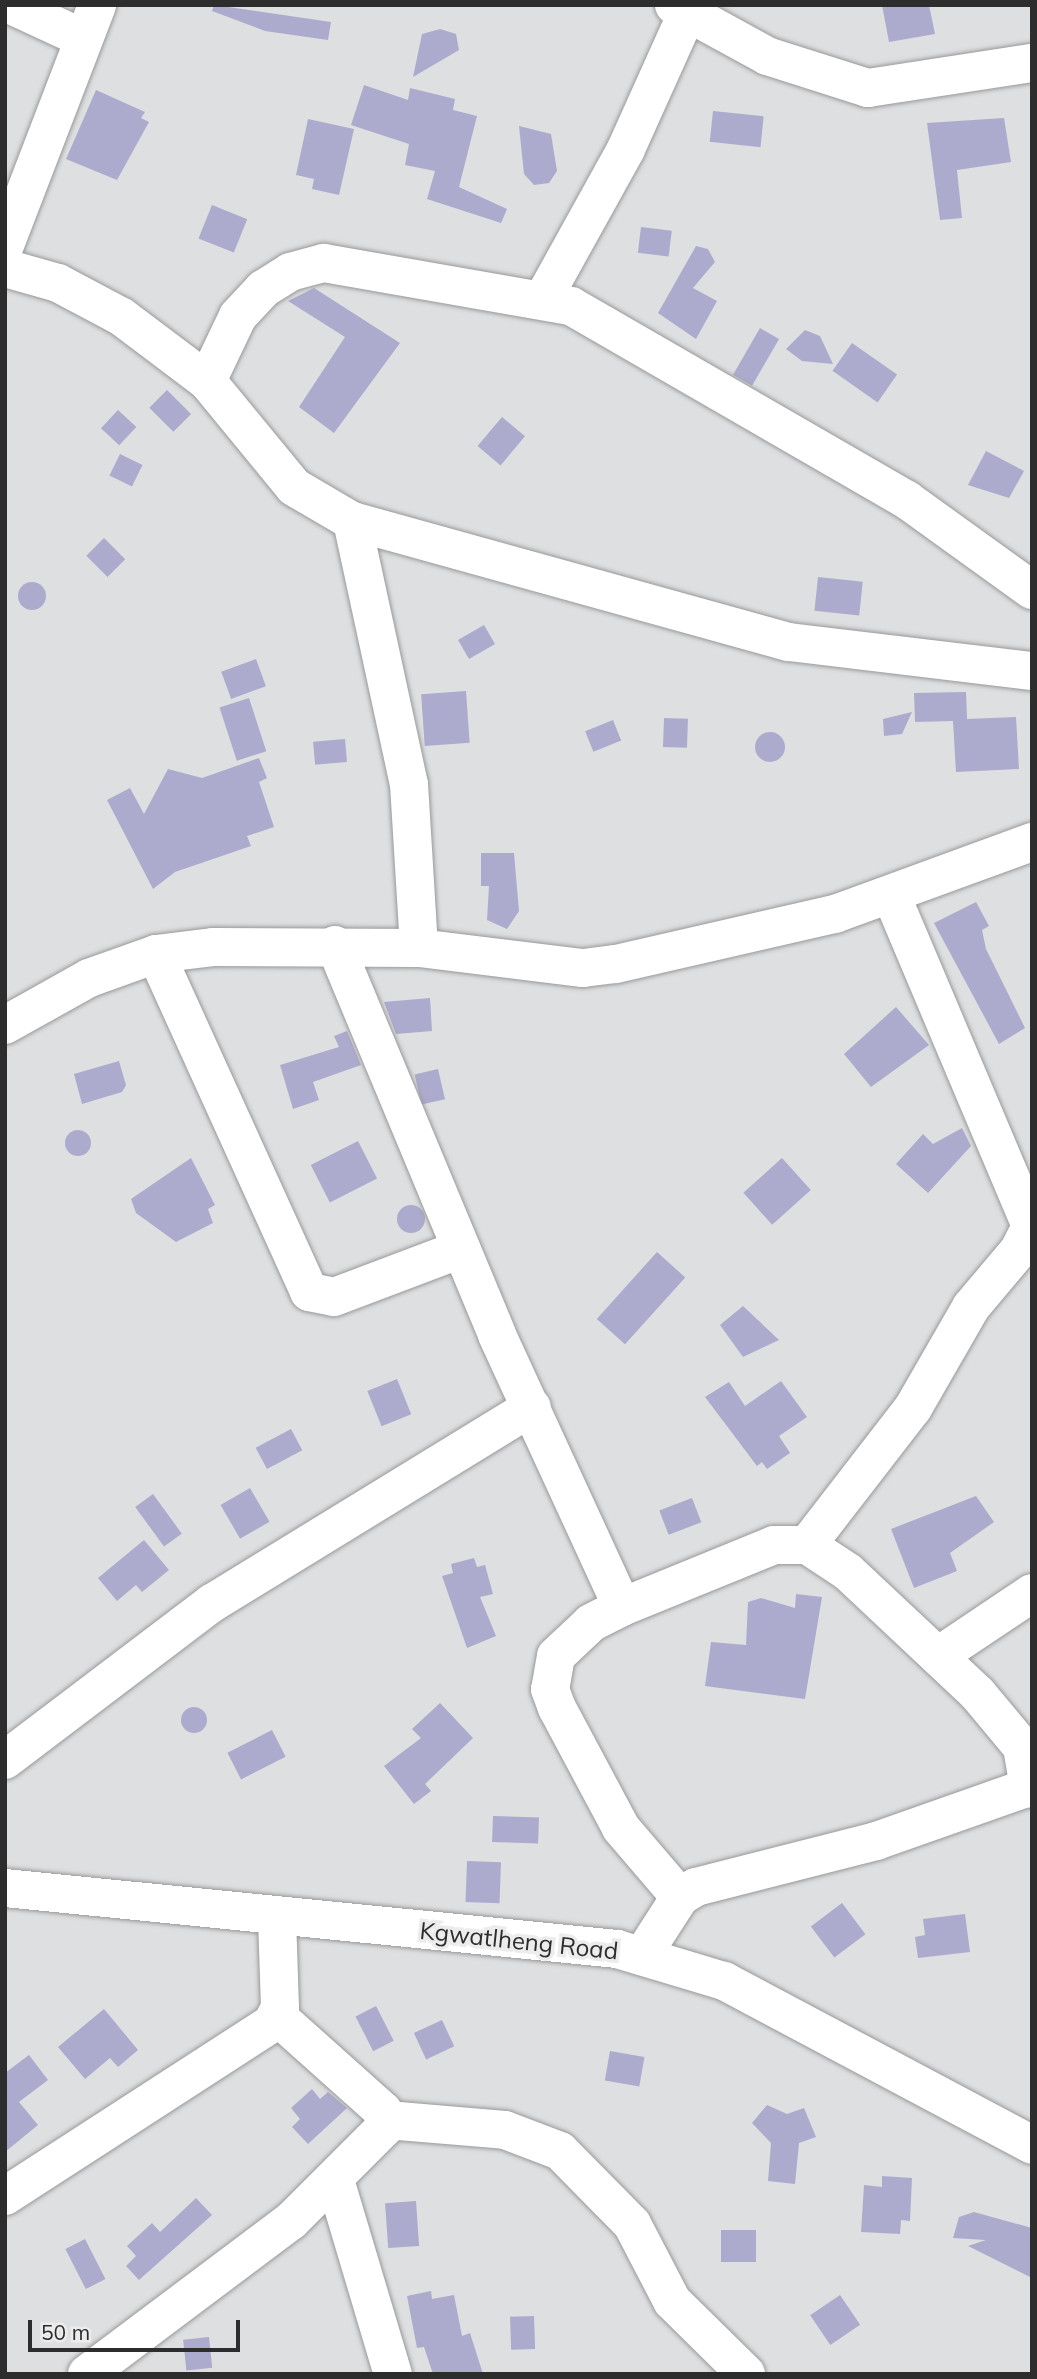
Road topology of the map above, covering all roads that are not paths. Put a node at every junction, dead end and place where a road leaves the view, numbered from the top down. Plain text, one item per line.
1 (11, 5) edge
2 (680, 9) edge
3 (90, 22) edge
4 (1032, 64) edge
5 (5, 245) edge
6 (5, 268) edge
7 (543, 299) junction
8 (207, 381) junction
9 (352, 521) junction
10 (1032, 590) edge
11 (1032, 671) edge
12 (1032, 842) edge
13 (891, 894) junction
14 (335, 945) junction
15 (419, 948) junction
16 (156, 954) junction
17 (5, 1025) edge
18 (461, 1249) junction
19 (532, 1407) junction
20 (807, 1545) junction
21 (1032, 1592) edge
22 (622, 1607) junction
23 (937, 1656) junction
24 (5, 1760) edge
25 (1030, 1787) edge
26 (5, 1888) edge
27 (680, 1897) junction
28 (277, 1918) junction
29 (642, 1956) junction
30 (278, 2017) junction
31 (387, 2119) junction
32 (1032, 2145) edge
33 (335, 2180) junction
34 (5, 2196) edge
35 (87, 2374) edge
36 (393, 2374) edge
37 (746, 2374) edge

1 - 3 street
2 - 4 street
2 - 7 street
3 - 5 street
6 - 8 street
7 - 8 street
7 - 10 street
8 - 9 street
9 - 11 street
9 - 15 street
12 - 13 street
13 - 15 street
13 - 20 street
14 - 15 street
14 - 16 street
14 - 18 street
16 - 17 street
16 - 18 street
18 - 19 street
19 - 22 street
19 - 24 street
20 - 22 street
20 - 23 street
21 - 23 street
22 - 27 street
23 - 25 street
25 - 27 street
26 - 28 street, Kgwatlheng Road
27 - 29 street
28 - 29 street, Kgwatlheng Road
28 - 30 street
29 - 32 street, Kgwatlheng Road
30 - 31 street
30 - 34 street
31 - 33 street
31 - 37 street
33 - 35 street
33 - 36 street

